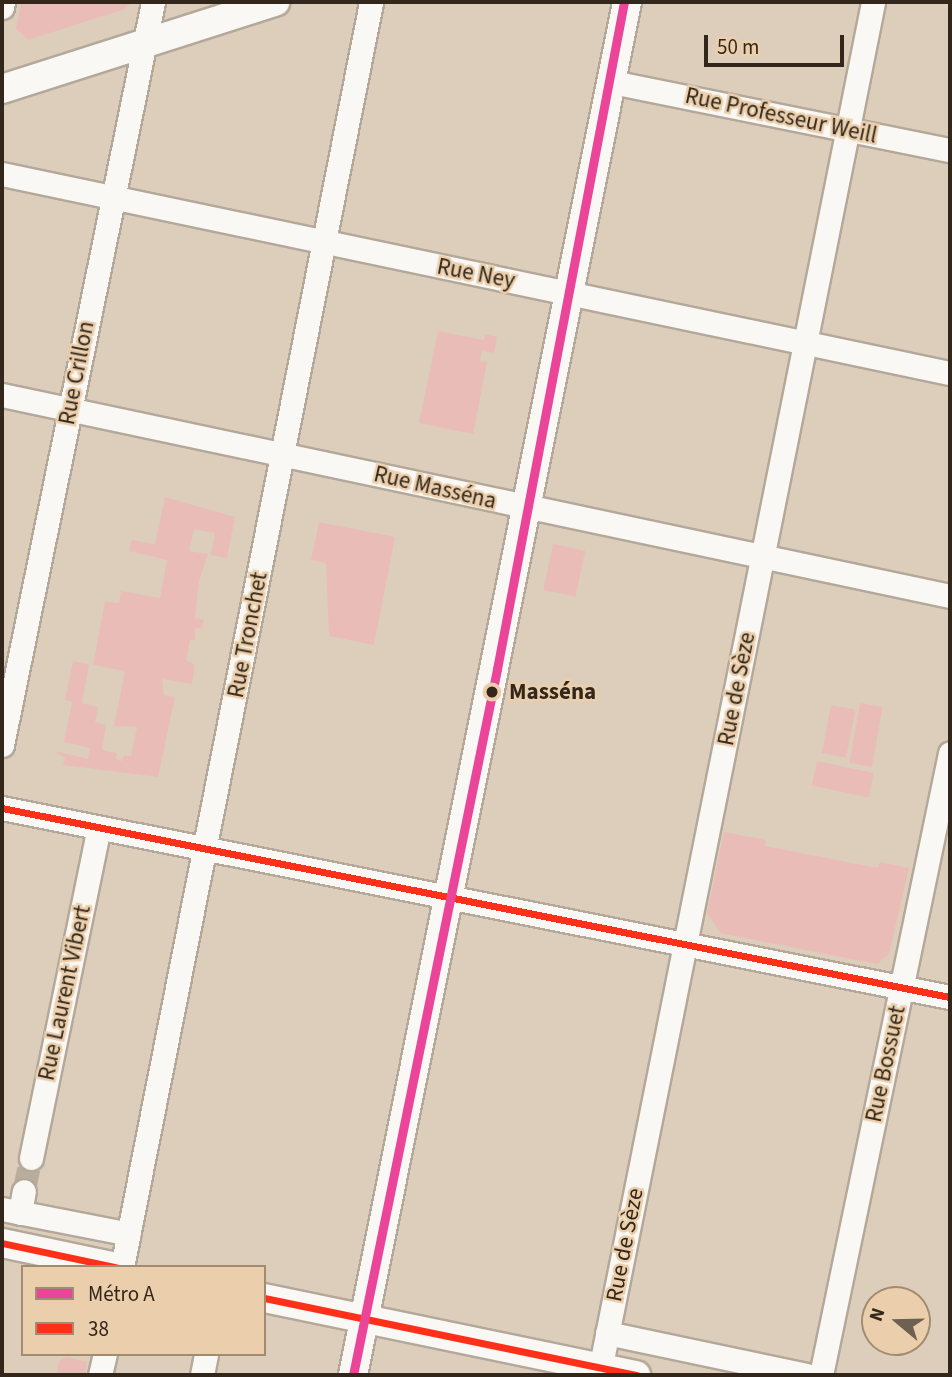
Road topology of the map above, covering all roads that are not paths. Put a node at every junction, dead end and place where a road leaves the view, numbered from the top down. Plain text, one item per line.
1 (153, 2) edge
2 (275, 2) edge
3 (371, 2) edge
4 (627, 2) edge
5 (873, 2) edge
6 (145, 43) junction
7 (612, 82) junction
8 (2, 89) edge
9 (845, 129) junction
10 (950, 150) edge
11 (2, 174) edge
12 (113, 197) junction
13 (326, 244) junction
14 (572, 293) junction
15 (806, 344) junction
16 (950, 373) edge
17 (2, 395) edge
18 (70, 408) junction
19 (282, 454) junction
20 (528, 509) junction
21 (763, 559) junction
22 (950, 596) edge
23 (2, 745) edge
24 (950, 753) edge
25 (2, 808) edge
26 (99, 828) junction
27 (207, 850) junction
28 (450, 896) junction
29 (686, 946) junction
30 (902, 988) junction
31 (950, 997) edge
32 (31, 1158) tunnel mouth
33 (15, 1204) edge
34 (129, 1234) junction
35 (2, 1243) edge
36 (106, 1265) edge
37 (122, 1265) edge
38 (266, 1298) edge
39 (365, 1319) junction
40 (607, 1333) junction
41 (105, 1356) edge
42 (206, 1356) edge
43 (600, 1372) edge
44 (100, 1375) edge
45 (202, 1375) edge
46 (353, 1375) edge
47 (636, 1375) edge
48 (807, 1375) edge
49 (821, 1375) edge

1 - 6 street, Rue Crillon
2 - 6 main road
3 - 13 street, Rue Tronchet
4 - 7 main road
5 - 9 street, Rue de Sèze
6 - 8 main road
6 - 12 street, Rue Crillon
7 - 9 street, Rue Professeur Weill
7 - 14 main road
9 - 10 street, Rue Professeur Weill
9 - 15 street, Rue de Sèze
11 - 12 street, Rue Ney
12 - 13 street, Rue Ney
12 - 18 street, Rue Crillon
13 - 14 street, Rue Ney
13 - 19 street, Rue Tronchet
14 - 15 street, Rue Ney
14 - 20 main road
15 - 16 street, Rue Ney
15 - 21 street, Rue de Sèze
17 - 18 street, Rue Masséna
18 - 19 street, Rue Masséna
18 - 23 street, Rue Crillon
19 - 20 street, Rue Masséna
19 - 27 street, Rue Tronchet
20 - 21 street, Rue Masséna
20 - 28 main road
21 - 22 street, Rue Masséna
21 - 29 street, Rue de Sèze
24 - 30 street, Rue Bossuet
25 - 26 street
26 - 27 street
26 - 32 street, Rue Laurent Vibert
27 - 28 street
27 - 34 street, Rue Tronchet
28 - 29 street
28 - 39 main road
29 - 30 street
29 - 40 street, Rue de Sèze
30 - 31 street
30 - 49 street, Rue Bossuet
33 - 34 street
34 - 37 street, Rue Tronchet
35 - 36 main road
38 - 39 main road
39 - 43 main road
39 - 46 main road
40 - 43 street, Rue de Sèze
40 - 48 street
41 - 44 street
42 - 45 street
43 - 47 main road

